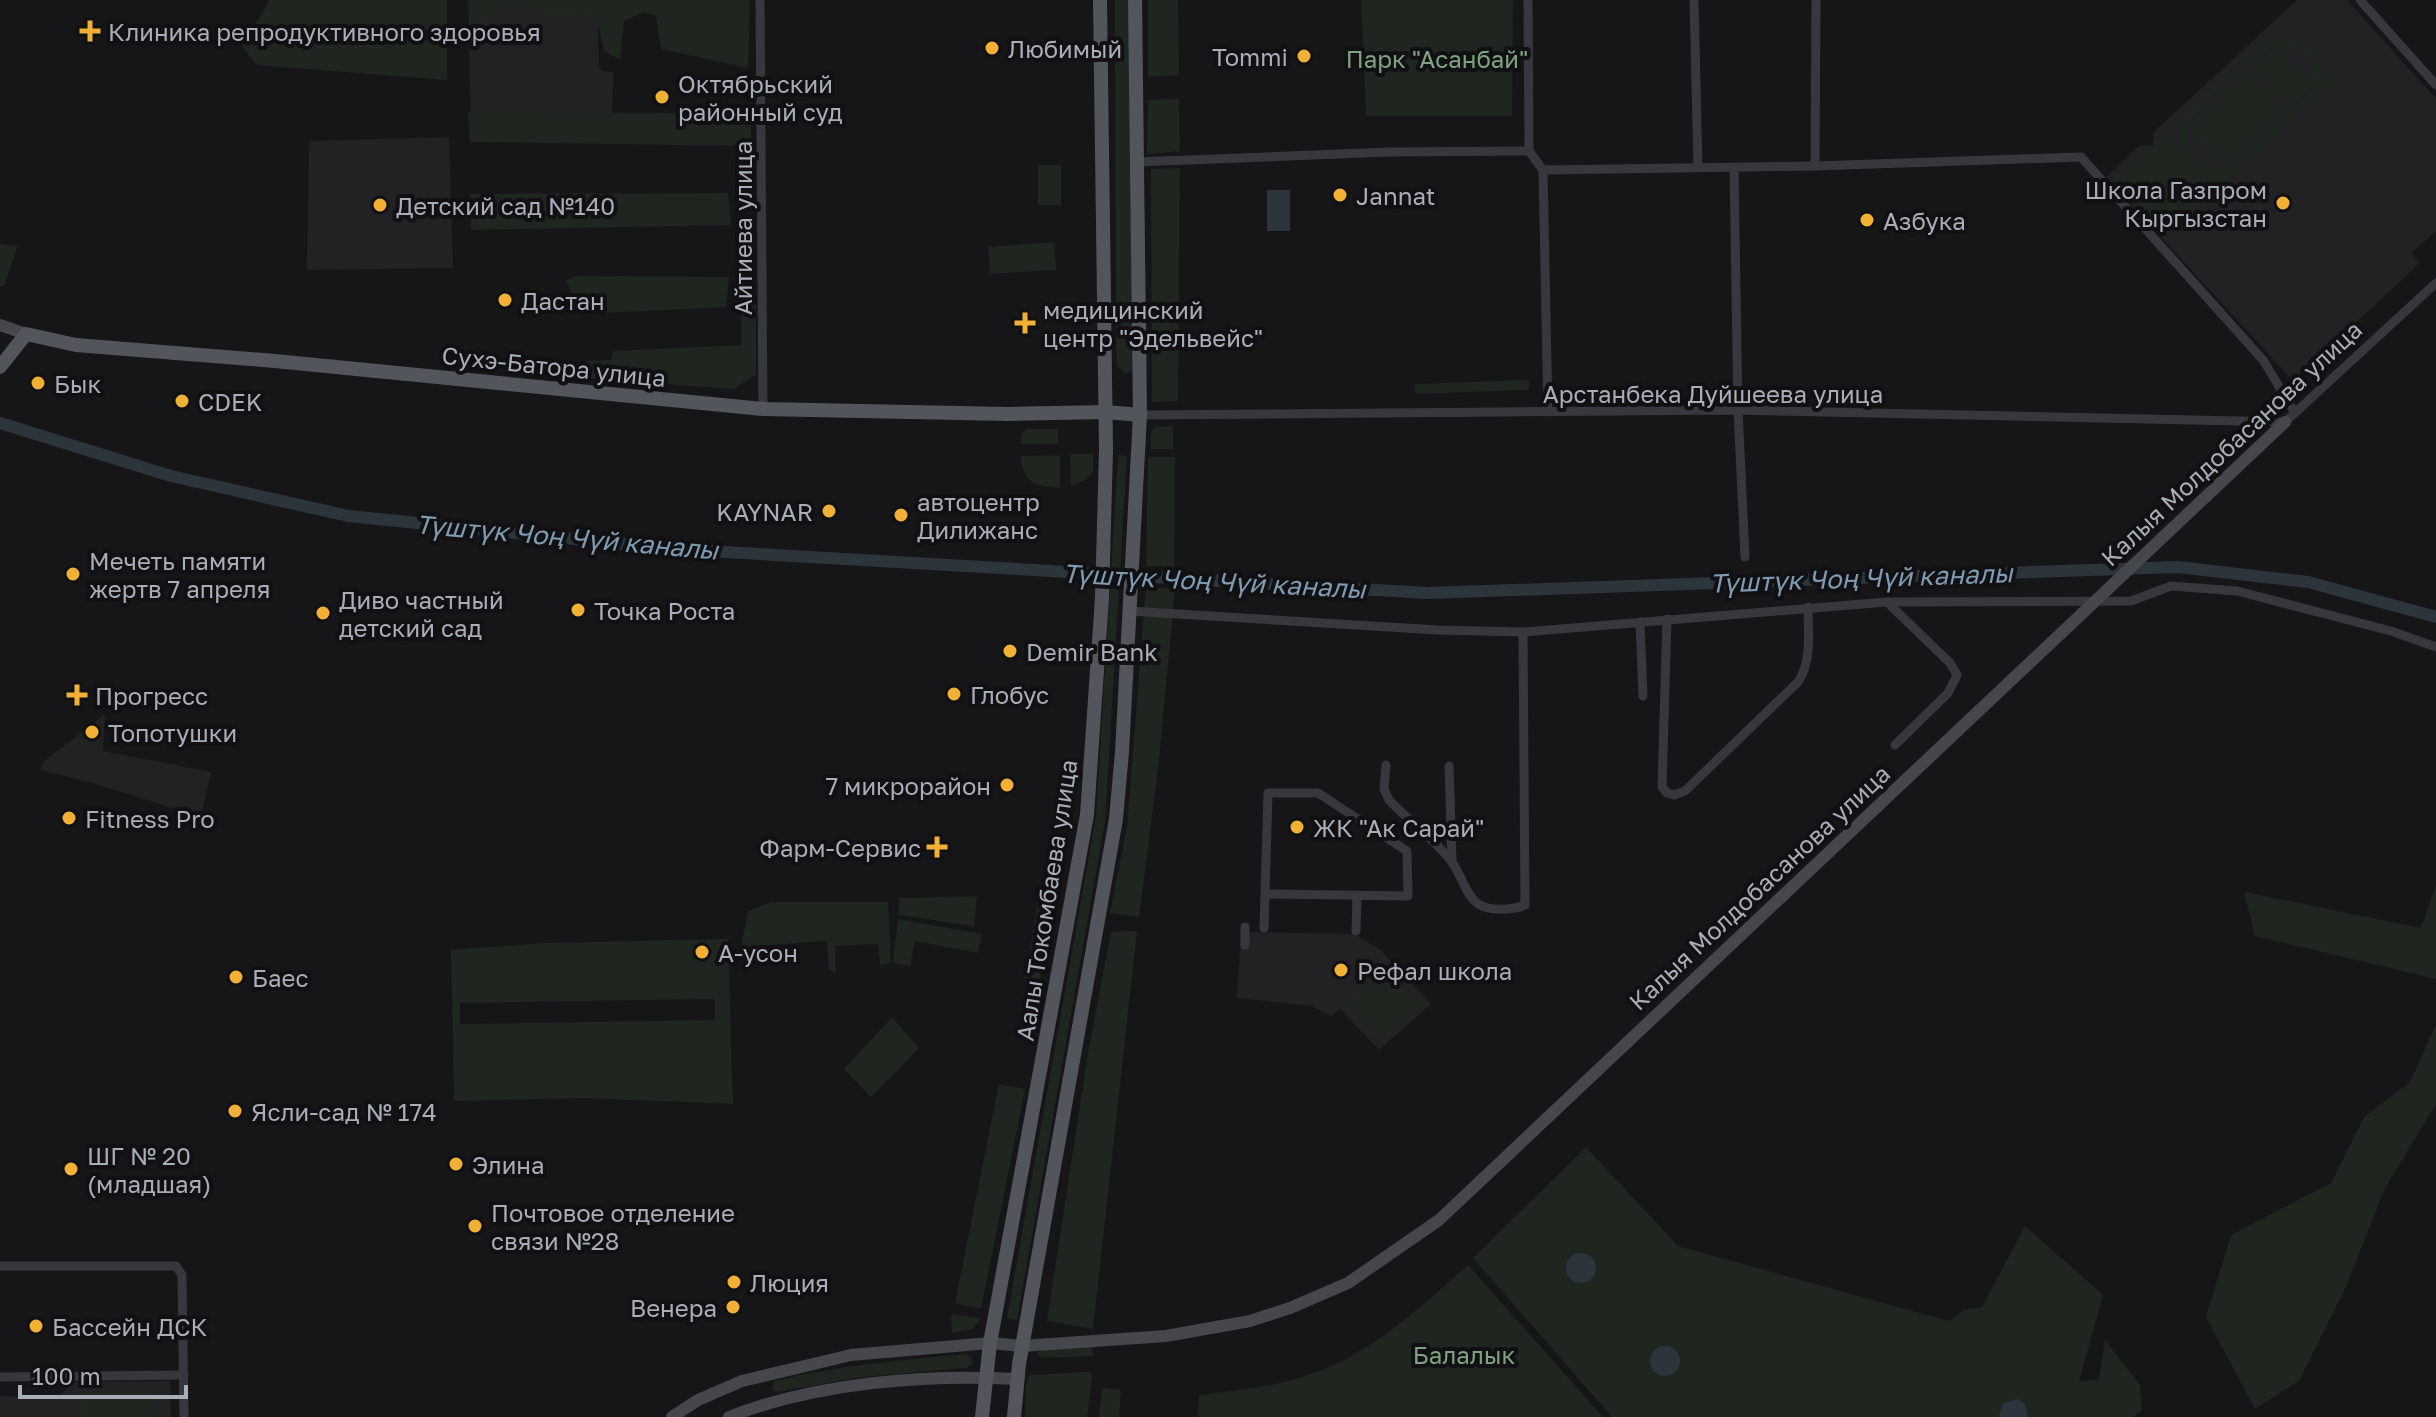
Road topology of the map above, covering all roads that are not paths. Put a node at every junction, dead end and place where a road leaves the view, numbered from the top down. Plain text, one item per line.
1 (760, 0) edge
2 (1100, 0) edge
3 (1135, 0) edge
4 (1528, 0) edge
5 (1694, 0) edge
6 (1816, 0) edge
7 (2360, 0) edge
8 (2436, 85) edge
9 (1529, 151) junction
10 (1137, 162) junction
11 (1815, 166) junction
12 (1698, 167) junction
13 (1734, 168) junction
14 (1543, 170) junction
15 (2436, 283) edge
16 (0, 325) edge
17 (26, 334) junction
18 (0, 367) edge
19 (763, 409) junction
20 (1738, 410) junction
21 (1106, 412) junction
22 (1548, 412) junction
23 (1140, 415) junction
24 (2290, 418) junction
25 (1745, 557) dead end
26 (2095, 601) junction
27 (1887, 602) junction
28 (1129, 605) junction
29 (1808, 607) junction
30 (1667, 619) junction
31 (1640, 622) junction
32 (1523, 632) junction
33 (2436, 647) edge
34 (1643, 696) dead end
35 (1895, 745) dead end
36 (1386, 765) dead end
37 (1449, 766) dead end
38 (1452, 861) junction
39 (1265, 894) junction
40 (1357, 895) junction
41 (1245, 927) dead end
42 (1264, 928) dead end
43 (1356, 931) dead end
44 (1245, 945) dead end
45 (0, 1266) edge
46 (990, 1343) junction
47 (1022, 1346) junction
48 (184, 1375) junction
49 (0, 1377) edge
50 (760, 1377) junction
51 (985, 1377) junction
52 (1016, 1379) junction
53 (768, 1403) junction
54 (184, 1417) edge
55 (672, 1417) edge
56 (729, 1417) edge
57 (982, 1417) edge
58 (1014, 1417) edge

1 - 19 street, Айтиева улица
2 - 21 main road, Аалы Токомбаева улица
3 - 10 main road
4 - 9 street
5 - 12 street
6 - 11 street
7 - 8 street
9 - 10 street
9 - 14 street
10 - 23 main road
11 - 13 street
11 - 24 street
12 - 13 street
12 - 14 street
13 - 20 street
14 - 22 street
15 - 24 street, Калыя Молдобасанова улица
16 - 17 street, Сухэ-Батора улица
17 - 18 main road
17 - 19 main road, Сухэ-Батора улица
19 - 21 main road, Сухэ-Батора улица
20 - 22 street, Арстанбека Дуйшеева улица
20 - 24 street, Арстанбека Дуйшеева улица
20 - 25 street
21 - 23 main road, Сухэ-Батора улица
21 - 46 main road, Аалы Токомбаева улица
22 - 23 street, Арстанбека Дуйшеева улица
23 - 28 main road
24 - 26 street, Калыя Молдобасанова улица
26 - 27 street
26 - 33 street
26 - 47 street, Калыя Молдобасанова улица
27 - 29 street
27 - 35 street
28 - 32 street
28 - 47 main road
29 - 30 street
29 - 30 street
30 - 31 street
31 - 32 street
31 - 34 street
32 - 38 street
36 - 38 street
37 - 38 street
39 - 40 street
39 - 40 street
39 - 42 street
40 - 43 street
41 - 44 street
45 - 48 street
46 - 47 street, Калыя Молдобасанова улица
46 - 50 street, Калыя Молдобасанова улица
46 - 51 main road, Аалы Токомбаева улица
47 - 52 main road
48 - 49 street
48 - 54 street
50 - 53 street
50 - 55 street, Калыя Молдобасанова улица
51 - 52 street
51 - 53 street
51 - 57 main road, Аалы Токомбаева улица
52 - 58 main road
53 - 56 street

